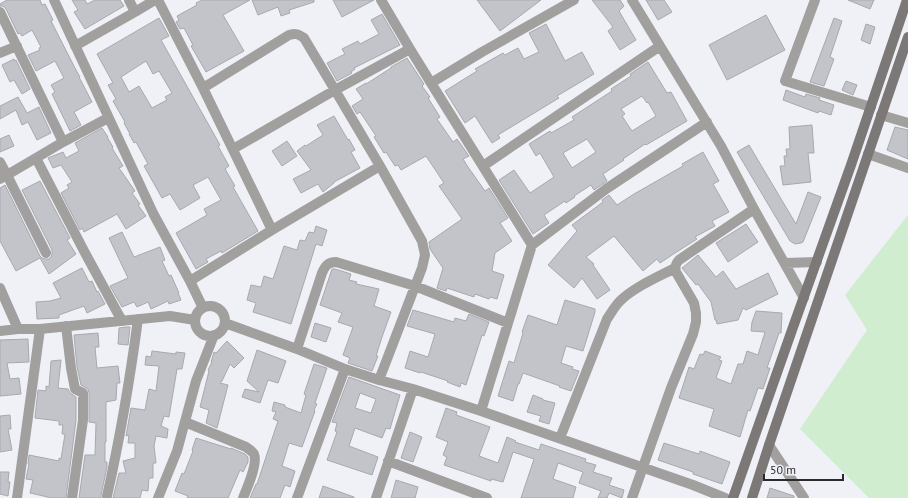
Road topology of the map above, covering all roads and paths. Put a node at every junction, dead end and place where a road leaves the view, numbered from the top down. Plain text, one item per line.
1 (54, 0) edge
2 (129, 0) edge
3 (157, 0) edge
4 (381, 0) edge
5 (574, 0) edge
6 (632, 0) edge
7 (816, 0) edge
8 (907, 0) edge
9 (0, 12) edge
10 (135, 12) junction
11 (908, 37) edge
12 (17, 46) junction
13 (75, 46) junction
14 (660, 46) junction
15 (410, 49) junction
16 (0, 53) edge
17 (432, 83) junction
18 (203, 88) junction
19 (335, 90) junction
20 (871, 107) junction
21 (881, 115) junction
22 (108, 118) junction
23 (707, 122) junction
24 (908, 123) edge
25 (63, 142) junction
26 (233, 149) junction
27 (868, 154) junction
28 (36, 158) junction
29 (0, 162) edge
30 (380, 166) junction
31 (483, 166) junction
32 (908, 168) edge
33 (3, 177) edge
34 (754, 209) junction
35 (272, 230) junction
36 (532, 245) junction
37 (46, 252) dead end
38 (817, 262) junction
39 (785, 263) junction
40 (675, 268) junction
41 (190, 281) junction
42 (415, 286) junction
43 (0, 288) edge
44 (804, 298) junction
45 (203, 308) junction
46 (138, 319) junction
47 (122, 320) junction
48 (195, 320) junction
49 (508, 322) junction
50 (225, 323) junction
51 (66, 326) junction
52 (18, 329) junction
53 (40, 329) junction
54 (0, 331) edge
55 (214, 335) junction
56 (297, 349) junction
57 (345, 369) junction
58 (379, 380) junction
59 (413, 389) junction
60 (481, 411) junction
61 (185, 422) junction
62 (560, 438) junction
63 (769, 445) junction
64 (388, 461) junction
65 (643, 467) junction
66 (107, 496) dead end
67 (17, 498) edge
68 (72, 498) edge
69 (158, 498) edge
70 (243, 498) edge
71 (297, 498) edge
72 (376, 498) edge
73 (486, 498) edge
74 (632, 498) edge
75 (725, 498) edge
76 (734, 498) edge
77 (752, 498) edge
78 (804, 498) edge

1 - 13 street
2 - 10 street
3 - 10 street
3 - 18 street
4 - 15 street
5 - 17 street
6 - 14 street
7 - 20 street
8 - 20 main road
9 - 12 street
10 - 13 street
11 - 21 main road
12 - 16 street
12 - 25 street
13 - 22 street
14 - 23 street
14 - 31 street
15 - 17 street
15 - 19 street
17 - 31 street
18 - 19 street
18 - 26 street
19 - 26 street
19 - 30 street
20 - 38 main road
21 - 24 street
21 - 27 main road
22 - 25 street
22 - 41 street
23 - 34 street
23 - 36 street
25 - 28 street
26 - 35 street
27 - 32 street
27 - 63 main road
28 - 33 street
28 - 47 street
29 - 33 street
30 - 35 street
30 - 42 street
31 - 36 street
33 - 37 street
34 - 39 street
34 - 40 street
35 - 41 street
36 - 49 street
38 - 39 street
38 - 44 main road
39 - 44 street
40 - 62 street
40 - 65 street
41 - 45 street
42 - 49 street
42 - 56 street
42 - 58 street
43 - 52 street
44 - 76 main road
45 - 48 street
45 - 50 street
46 - 47 street
46 - 48 street
46 - 66 street
47 - 51 street
48 - 55 street
49 - 60 street
50 - 55 street
50 - 56 street
51 - 53 street
51 - 68 street
52 - 53 street
52 - 54 street
53 - 67 street
55 - 61 street
56 - 57 street
57 - 58 street
57 - 71 street
58 - 59 street
59 - 60 street
59 - 64 street
60 - 62 street
61 - 69 street
61 - 70 street
62 - 65 street
63 - 77 main road
63 - 78 street
64 - 72 street
64 - 73 street
65 - 74 street
65 - 75 street

